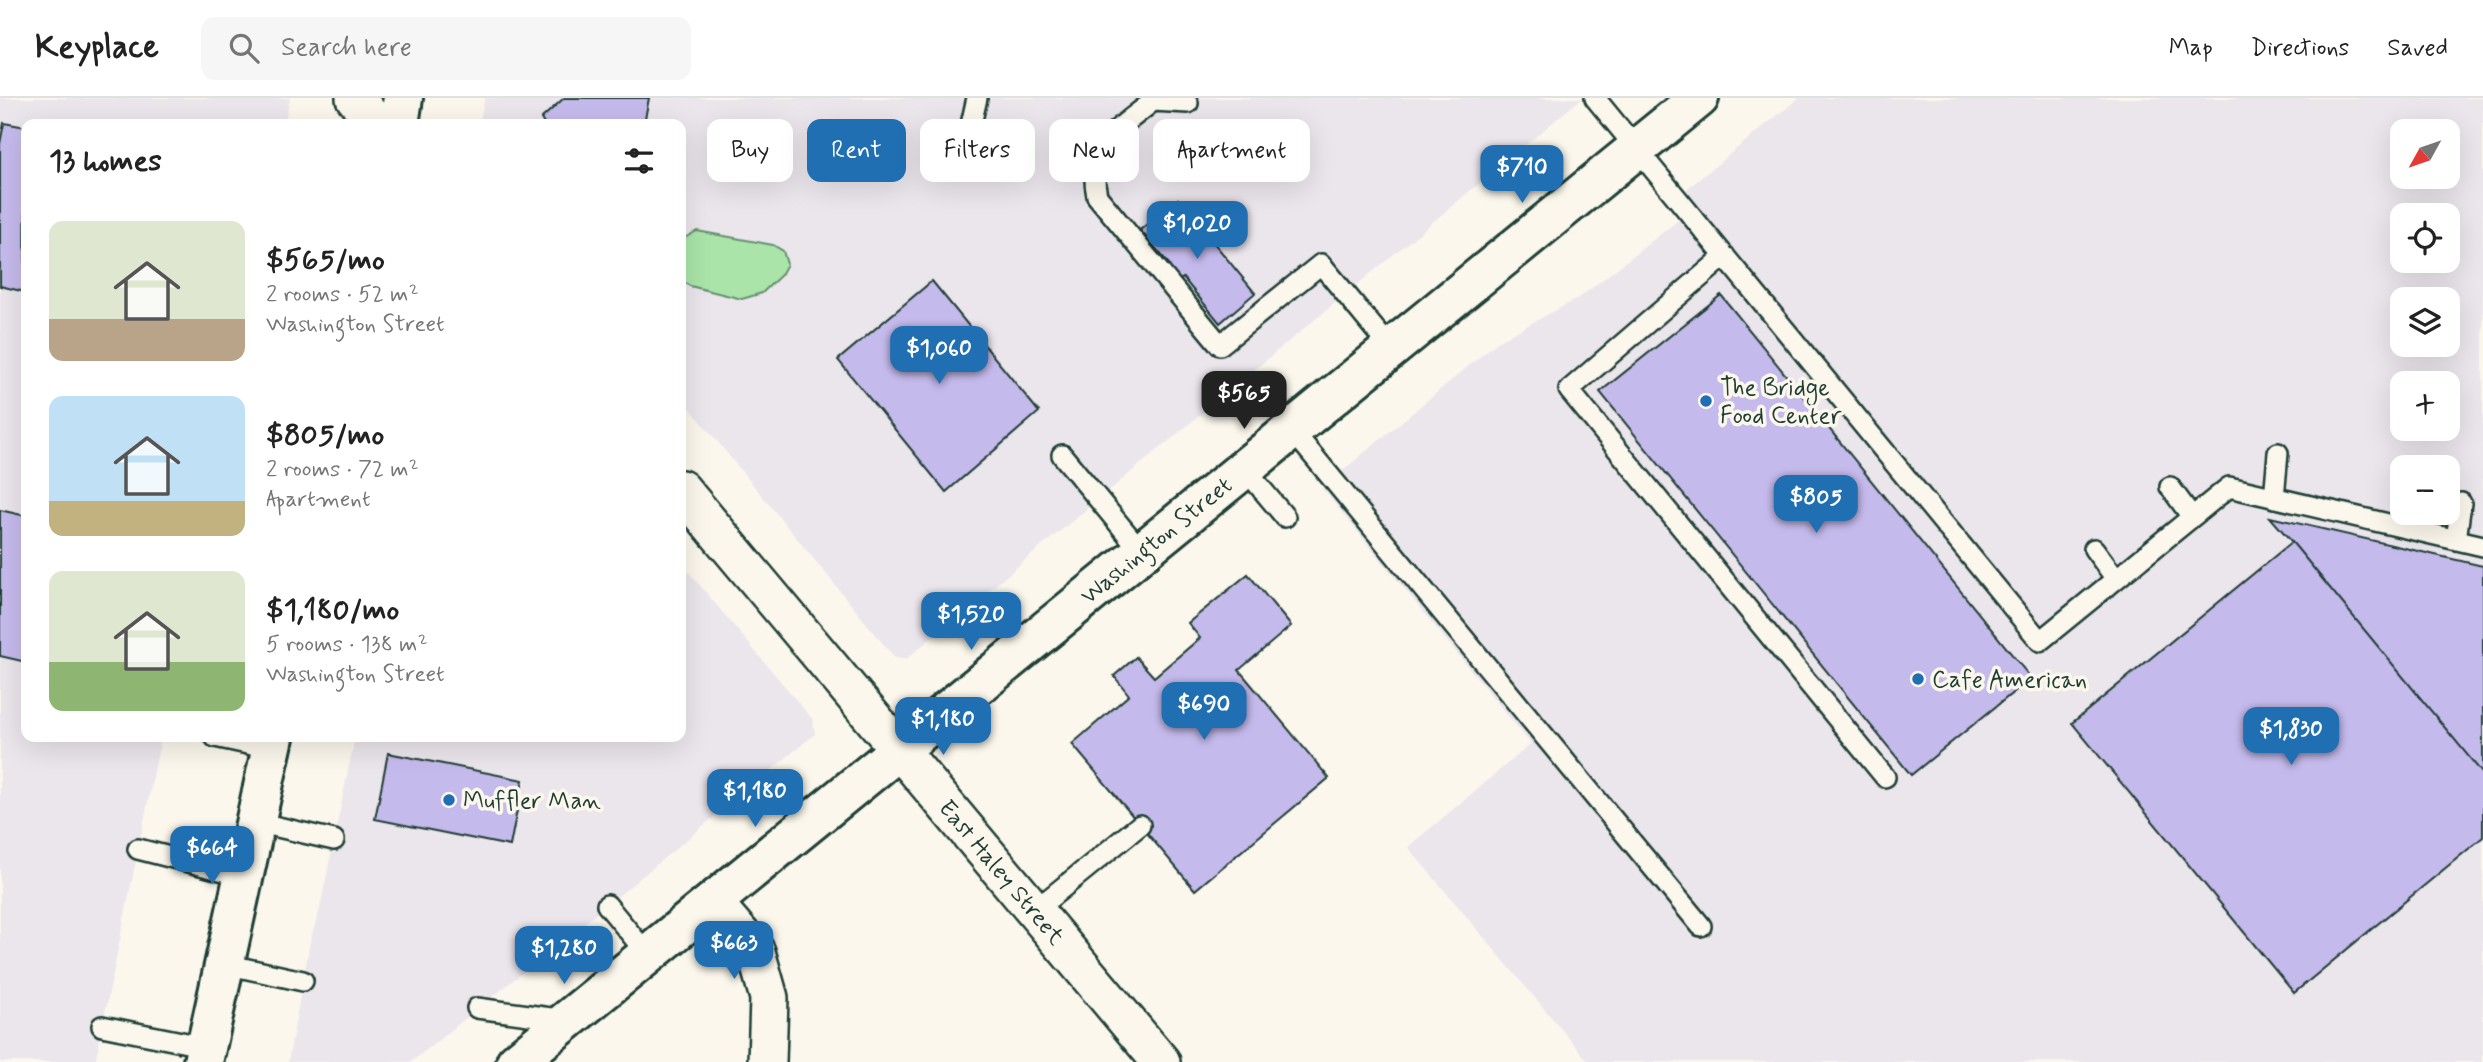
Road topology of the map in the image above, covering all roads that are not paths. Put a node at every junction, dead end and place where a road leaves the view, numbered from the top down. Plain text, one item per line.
1 (355, 98) edge
2 (403, 98) edge
3 (977, 98) edge
4 (1595, 98) edge
5 (1699, 98) edge
6 (1153, 99) edge
7 (1188, 103) dead end
8 (373, 119) edge
9 (400, 119) edge
10 (972, 119) edge
11 (1637, 148) junction
12 (1725, 256) junction
13 (1392, 350) junction
14 (1292, 430) junction
15 (2278, 453) dead end
16 (1062, 456) dead end
17 (1245, 469) junction
18 (2170, 487) dead end
19 (686, 495) edge
20 (2274, 498) junction
21 (2461, 503) dead end
22 (1285, 517) dead end
23 (2192, 517) junction
24 (2456, 540) junction
25 (2483, 546) edge
26 (2094, 550) dead end
27 (1142, 552) junction
28 (2116, 579) junction
29 (272, 743) edge
30 (898, 749) junction
31 (1885, 777) dead end
32 (256, 822) junction
33 (1140, 825) dead end
34 (334, 840) dead end
35 (138, 849) dead end
36 (244, 876) junction
37 (713, 902) junction
38 (607, 905) dead end
39 (1034, 911) junction
40 (1700, 926) dead end
41 (648, 955) junction
42 (225, 964) junction
43 (303, 981) dead end
44 (477, 1008) dead end
45 (568, 1021) junction
46 (102, 1026) dead end
47 (205, 1055) edge
48 (516, 1062) edge
49 (767, 1062) edge
50 (1161, 1062) edge

1 - 8 street
2 - 9 street
3 - 10 lane
4 - 11 lane
5 - 11 street, Washington Street
6 - 7 lane
6 - 13 lane
11 - 12 lane
11 - 13 street, Washington Street
12 - 28 lane
12 - 31 lane
13 - 14 street, Washington Street
14 - 17 street, Washington Street
14 - 40 lane
15 - 20 lane
16 - 27 lane
17 - 22 lane
17 - 27 street, Washington Street
18 - 23 lane
19 - 30 street, East Haley Street
20 - 23 lane
20 - 24 lane
21 - 24 lane
23 - 28 lane
24 - 25 lane
26 - 28 lane
27 - 30 street, Washington Street
29 - 32 street
30 - 37 street, Washington Street
30 - 39 street, East Haley Street
32 - 34 lane
32 - 36 street
33 - 39 lane
35 - 36 lane
36 - 42 street
37 - 41 street, Washington Street
37 - 49 street
38 - 41 lane
39 - 50 street, East Haley Street
41 - 45 street, Washington Street
42 - 43 lane
42 - 47 street
44 - 45 lane
45 - 48 street, Washington Street
46 - 47 lane

